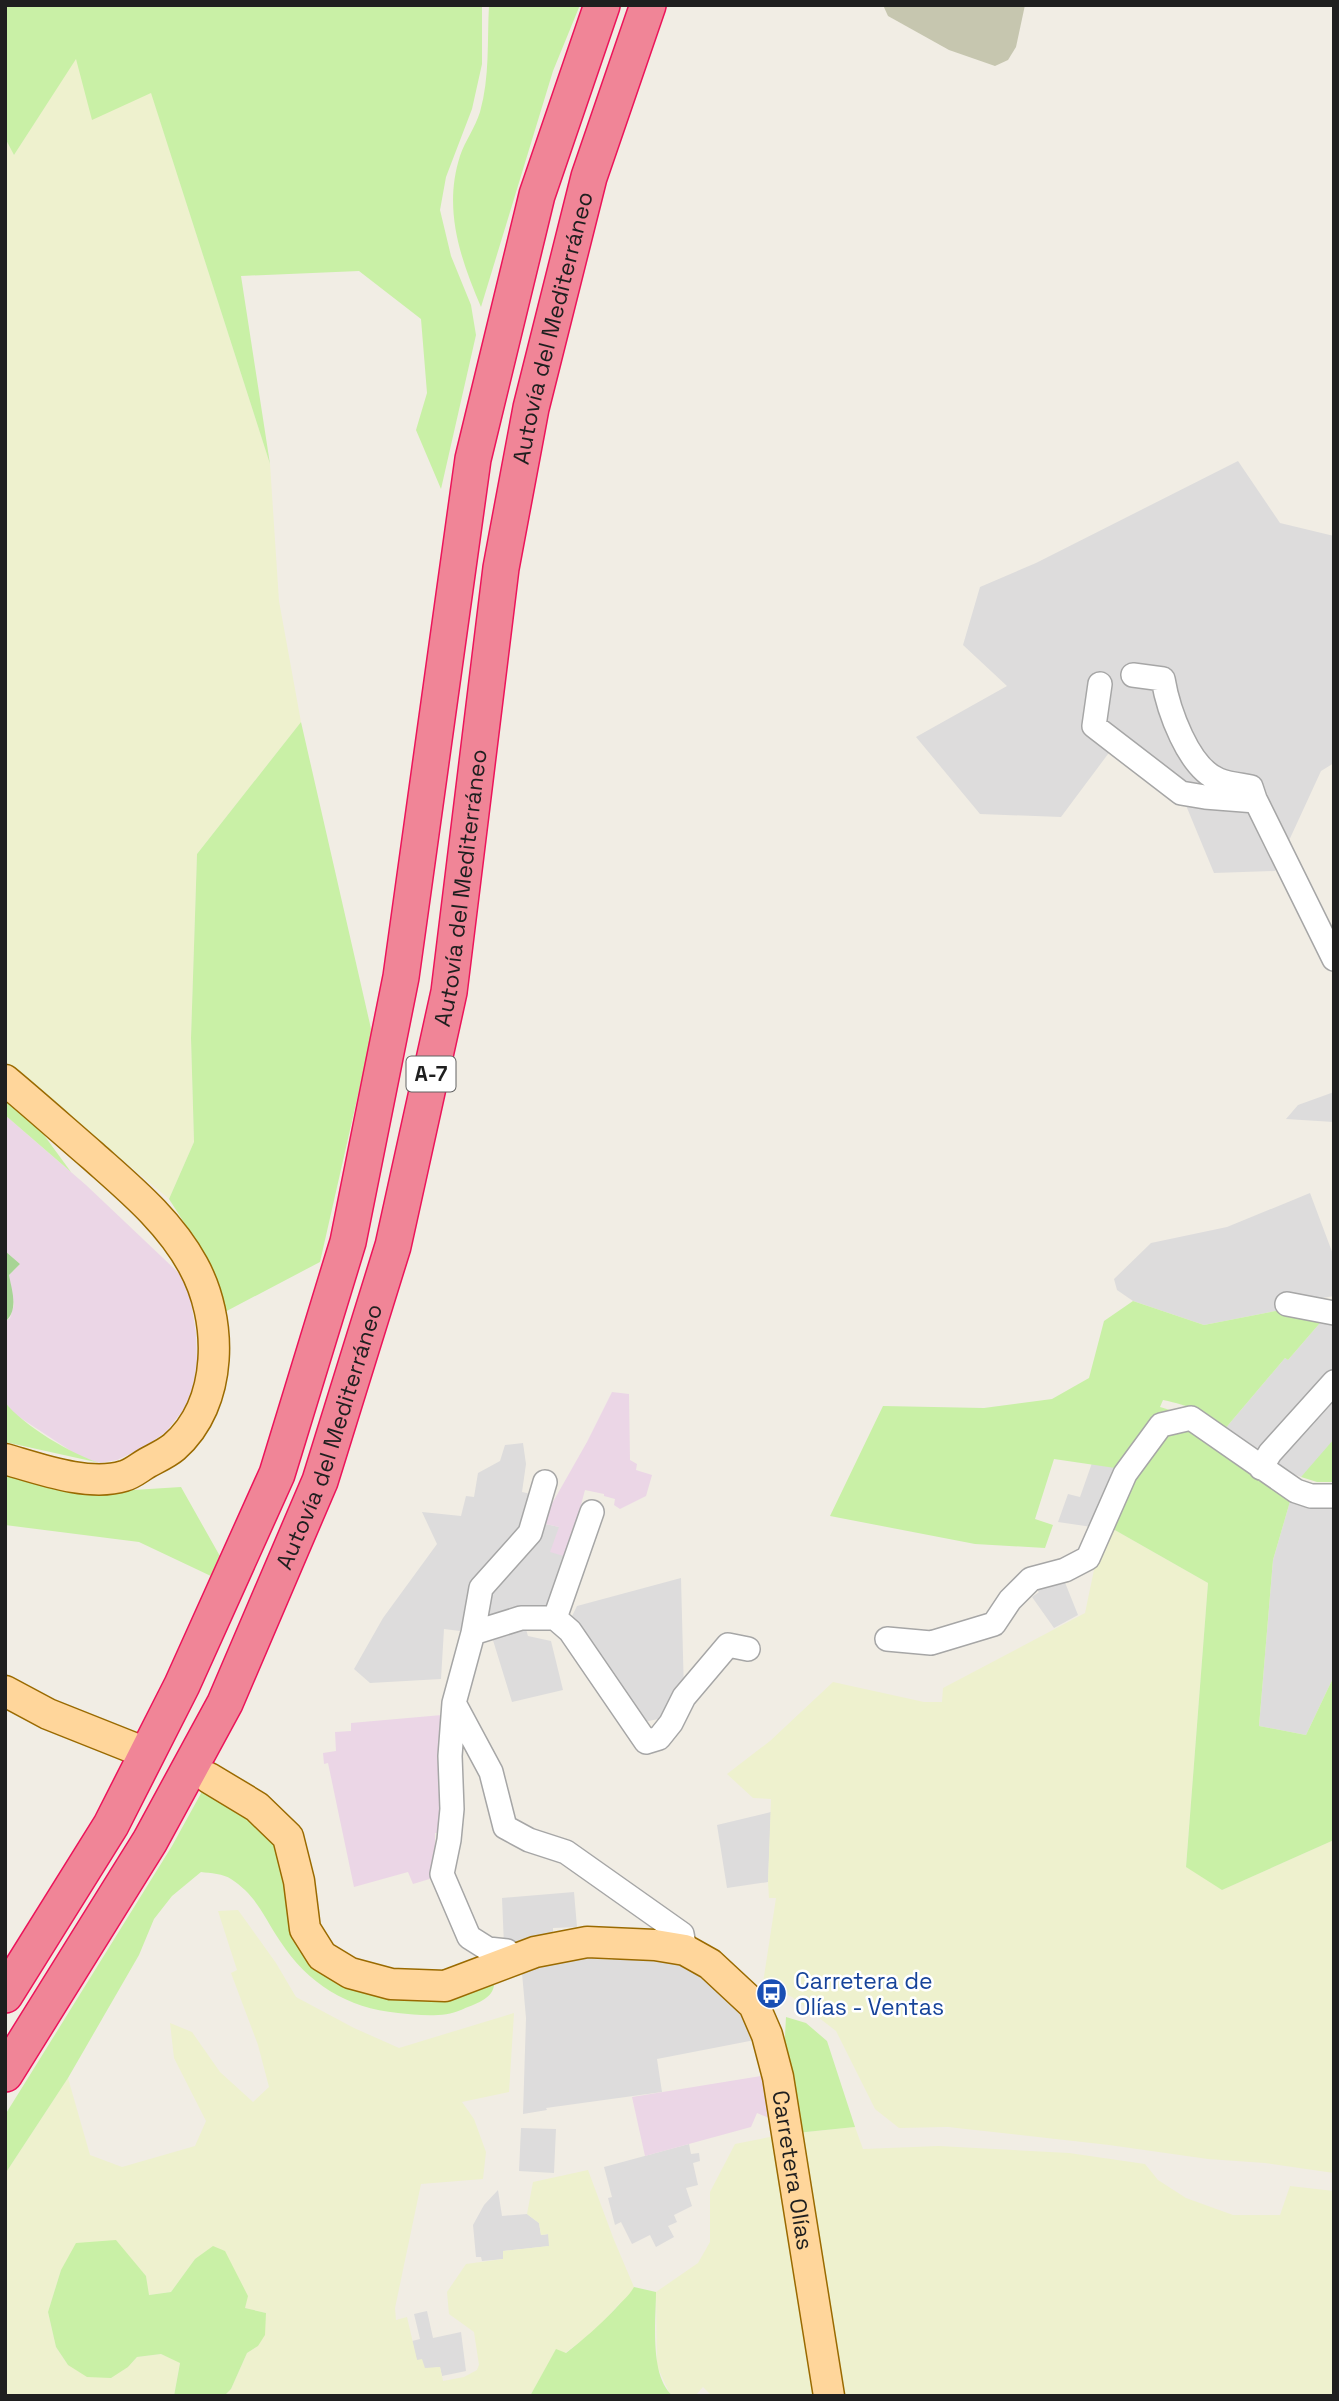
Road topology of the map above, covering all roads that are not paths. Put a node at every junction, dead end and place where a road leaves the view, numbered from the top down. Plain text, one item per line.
1 (601, 5) edge
2 (648, 5) edge
3 (1133, 675) dead end
4 (1100, 684) dead end
5 (1256, 801) junction
6 (1334, 959) edge
7 (5, 1080) edge
8 (1287, 1304) dead end
9 (1334, 1313) edge
10 (1334, 1382) edge
11 (5, 1460) edge
12 (1261, 1468) junction
13 (545, 1482) dead end
14 (1334, 1496) edge
15 (592, 1512) dead end
16 (555, 1618) junction
17 (473, 1633) junction
18 (887, 1639) dead end
19 (748, 1649) dead end
20 (5, 1691) edge
21 (454, 1703) junction
22 (131, 1747) dead end
23 (209, 1778) dead end
24 (685, 1950) junction
25 (512, 1961) junction
26 (5, 1995) edge
27 (5, 2074) edge
28 (829, 2396) edge

1 - 26 highway, Autovía del Mediterráneo / A-7
2 - 27 highway, Autovía del Mediterráneo / A-7
3 - 5 street
4 - 5 street
5 - 6 street
7 - 11 main road
8 - 9 street
10 - 12 street
12 - 14 street
12 - 18 street
13 - 17 street
15 - 16 street
16 - 17 street
16 - 19 street
17 - 21 street
20 - 22 main road
21 - 24 street
21 - 25 street
23 - 25 main road
24 - 25 main road
24 - 28 main road, Carretera Olías

